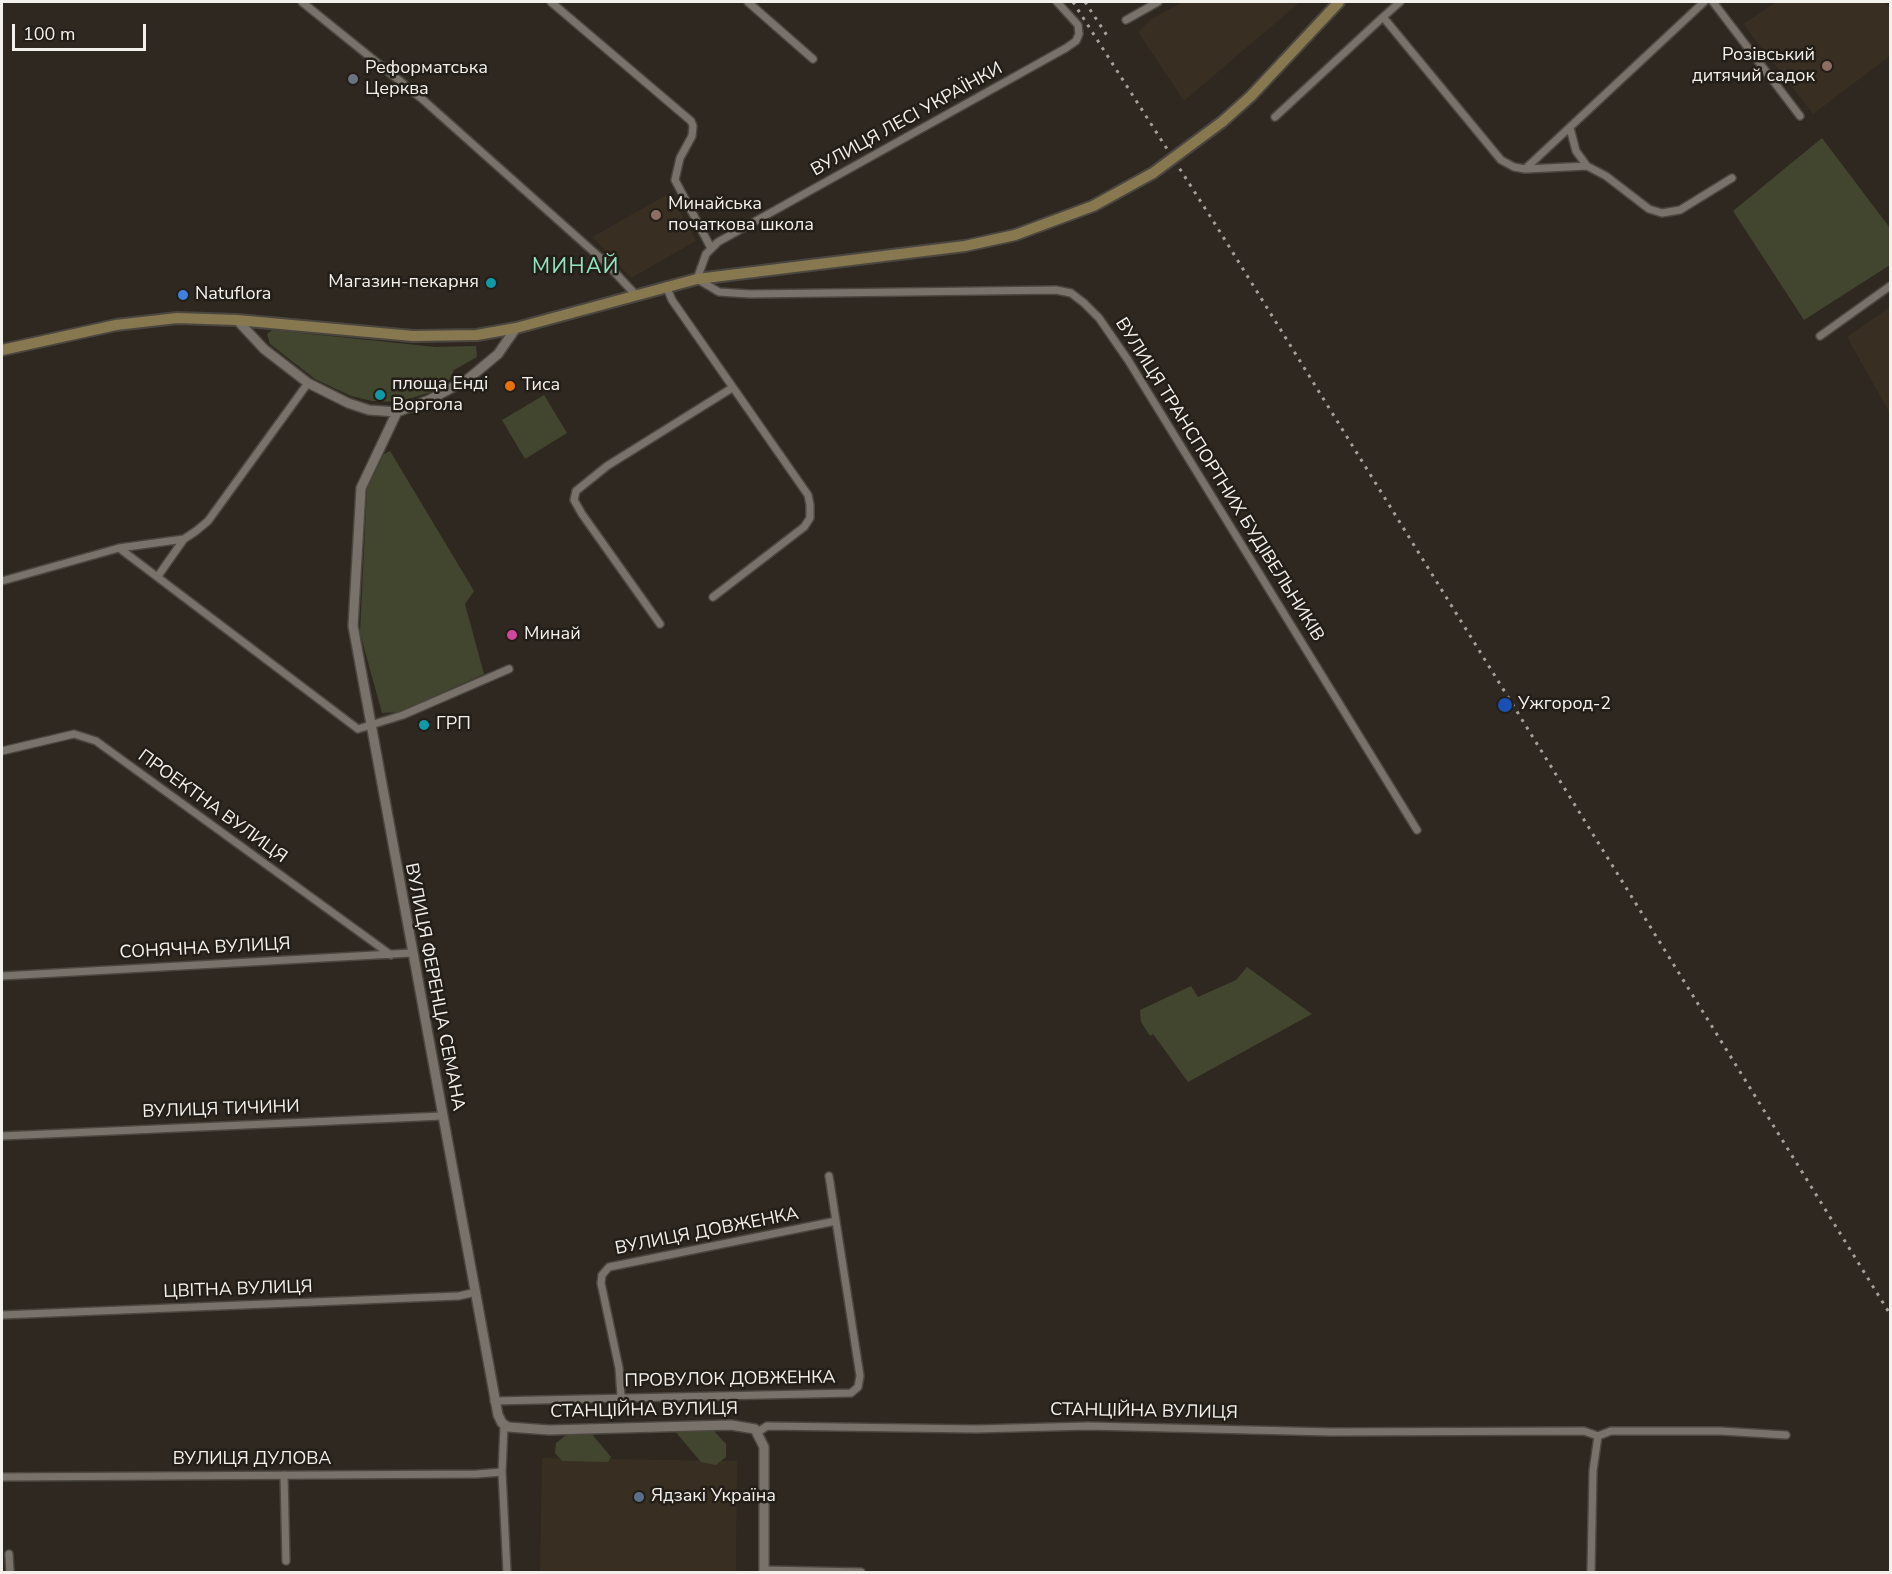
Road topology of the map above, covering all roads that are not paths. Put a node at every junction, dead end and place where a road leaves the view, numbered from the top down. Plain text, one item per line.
1 (302, 2) edge
2 (551, 2) edge
3 (747, 2) edge
4 (1057, 2) edge
5 (1158, 2) edge
6 (1339, 2) edge
7 (1400, 2) edge
8 (1704, 2) edge
9 (1713, 2) edge
10 (1383, 16) junction
11 (1126, 20) dead end
12 (813, 59) dead end
13 (1800, 116) dead end
14 (1275, 117) dead end
15 (1570, 128) junction
16 (1587, 166) junction
17 (1525, 169) junction
18 (1732, 178) dead end
19 (711, 248) junction
20 (697, 279) junction
21 (666, 286) junction
22 (1890, 286) edge
23 (635, 294) junction
24 (237, 320) junction
25 (516, 328) junction
26 (1820, 336) dead end
27 (2, 350) edge
28 (308, 383) junction
29 (732, 388) junction
30 (397, 412) junction
31 (184, 539) junction
32 (119, 548) junction
33 (158, 576) junction
34 (2, 581) edge
35 (713, 597) dead end
36 (660, 624) dead end
37 (509, 669) dead end
38 (369, 726) junction
39 (2, 751) edge
40 (1417, 830) dead end
41 (411, 953) junction
42 (391, 955) junction
43 (2, 976) edge
44 (442, 1116) junction
45 (2, 1136) edge
46 (829, 1176) dead end
47 (836, 1221) junction
48 (476, 1292) junction
49 (2, 1315) edge
50 (621, 1396) junction
51 (494, 1401) junction
52 (504, 1426) junction
53 (758, 1432) junction
54 (1598, 1436) junction
55 (1786, 1436) dead end
56 (502, 1472) junction
57 (284, 1475) junction
58 (2, 1477) edge
59 (9, 1554) dead end
60 (286, 1561) dead end
61 (764, 1571) edge
62 (10, 1572) edge
63 (507, 1572) edge
64 (861, 1572) edge
65 (1592, 1572) edge

1 - 23 street
2 - 19 street
3 - 12 street
4 - 19 street, ВУЛИЦЯ ЛЕСІ УКРАЇНКИ
5 - 11 street
6 - 20 main road, bridge
7 - 10 street
8 - 15 street
9 - 13 street
10 - 14 street
10 - 17 street
15 - 16 street
15 - 17 street
16 - 17 street
16 - 18 street
19 - 20 street
20 - 21 main road
20 - 40 street, ВУЛИЦЯ ТРАНСПОРТНИХ БУДІВЕЛЬНИКІВ
21 - 23 main road
21 - 29 street
22 - 26 street
23 - 25 main road
24 - 25 main road
24 - 27 main road
24 - 28 street
25 - 30 street
28 - 30 street
28 - 31 street
29 - 35 street
29 - 36 street
30 - 38 street, ВУЛИЦЯ ФЕРЕНЦА СЕМАНА
31 - 32 street
31 - 33 street
32 - 33 street
32 - 34 street
33 - 38 street
37 - 38 street
38 - 41 street, ВУЛИЦЯ ФЕРЕНЦА СЕМАНА
39 - 42 street, ПРОЕКТНА ВУЛИЦЯ
41 - 42 street, СОНЯЧНА ВУЛИЦЯ
41 - 44 street, ВУЛИЦЯ ФЕРЕНЦА СЕМАНА
42 - 43 street, СОНЯЧНА ВУЛИЦЯ
44 - 45 street, ВУЛИЦЯ ТИЧИНИ
44 - 48 street, ВУЛИЦЯ ФЕРЕНЦА СЕМАНА
46 - 47 street, ПРОВУЛОК ДОВЖЕНКА
47 - 50 street, ВУЛИЦЯ ДОВЖЕНКА
47 - 50 street, ПРОВУЛОК ДОВЖЕНКА
48 - 49 street, ЦВІТНА ВУЛИЦЯ
48 - 51 street, ВУЛИЦЯ ФЕРЕНЦА СЕМАНА
50 - 51 street, ПРОВУЛОК ДОВЖЕНКА
51 - 52 street, ВУЛИЦЯ ФЕРЕНЦА СЕМАНА
52 - 53 street, СТАНЦІЙНА ВУЛИЦЯ
52 - 56 street, ВУЛИЦЯ ФЕРЕНЦА СЕМАНА
53 - 54 street, СТАНЦІЙНА ВУЛИЦЯ
53 - 61 street
54 - 55 street, СТАНЦІЙНА ВУЛИЦЯ
54 - 65 street
56 - 57 street, ВУЛИЦЯ ДУЛОВА
56 - 63 street, ВУЛИЦЯ ФЕРЕНЦА СЕМАНА
57 - 58 street, ВУЛИЦЯ ДУЛОВА
57 - 60 street
59 - 62 street
61 - 64 street

